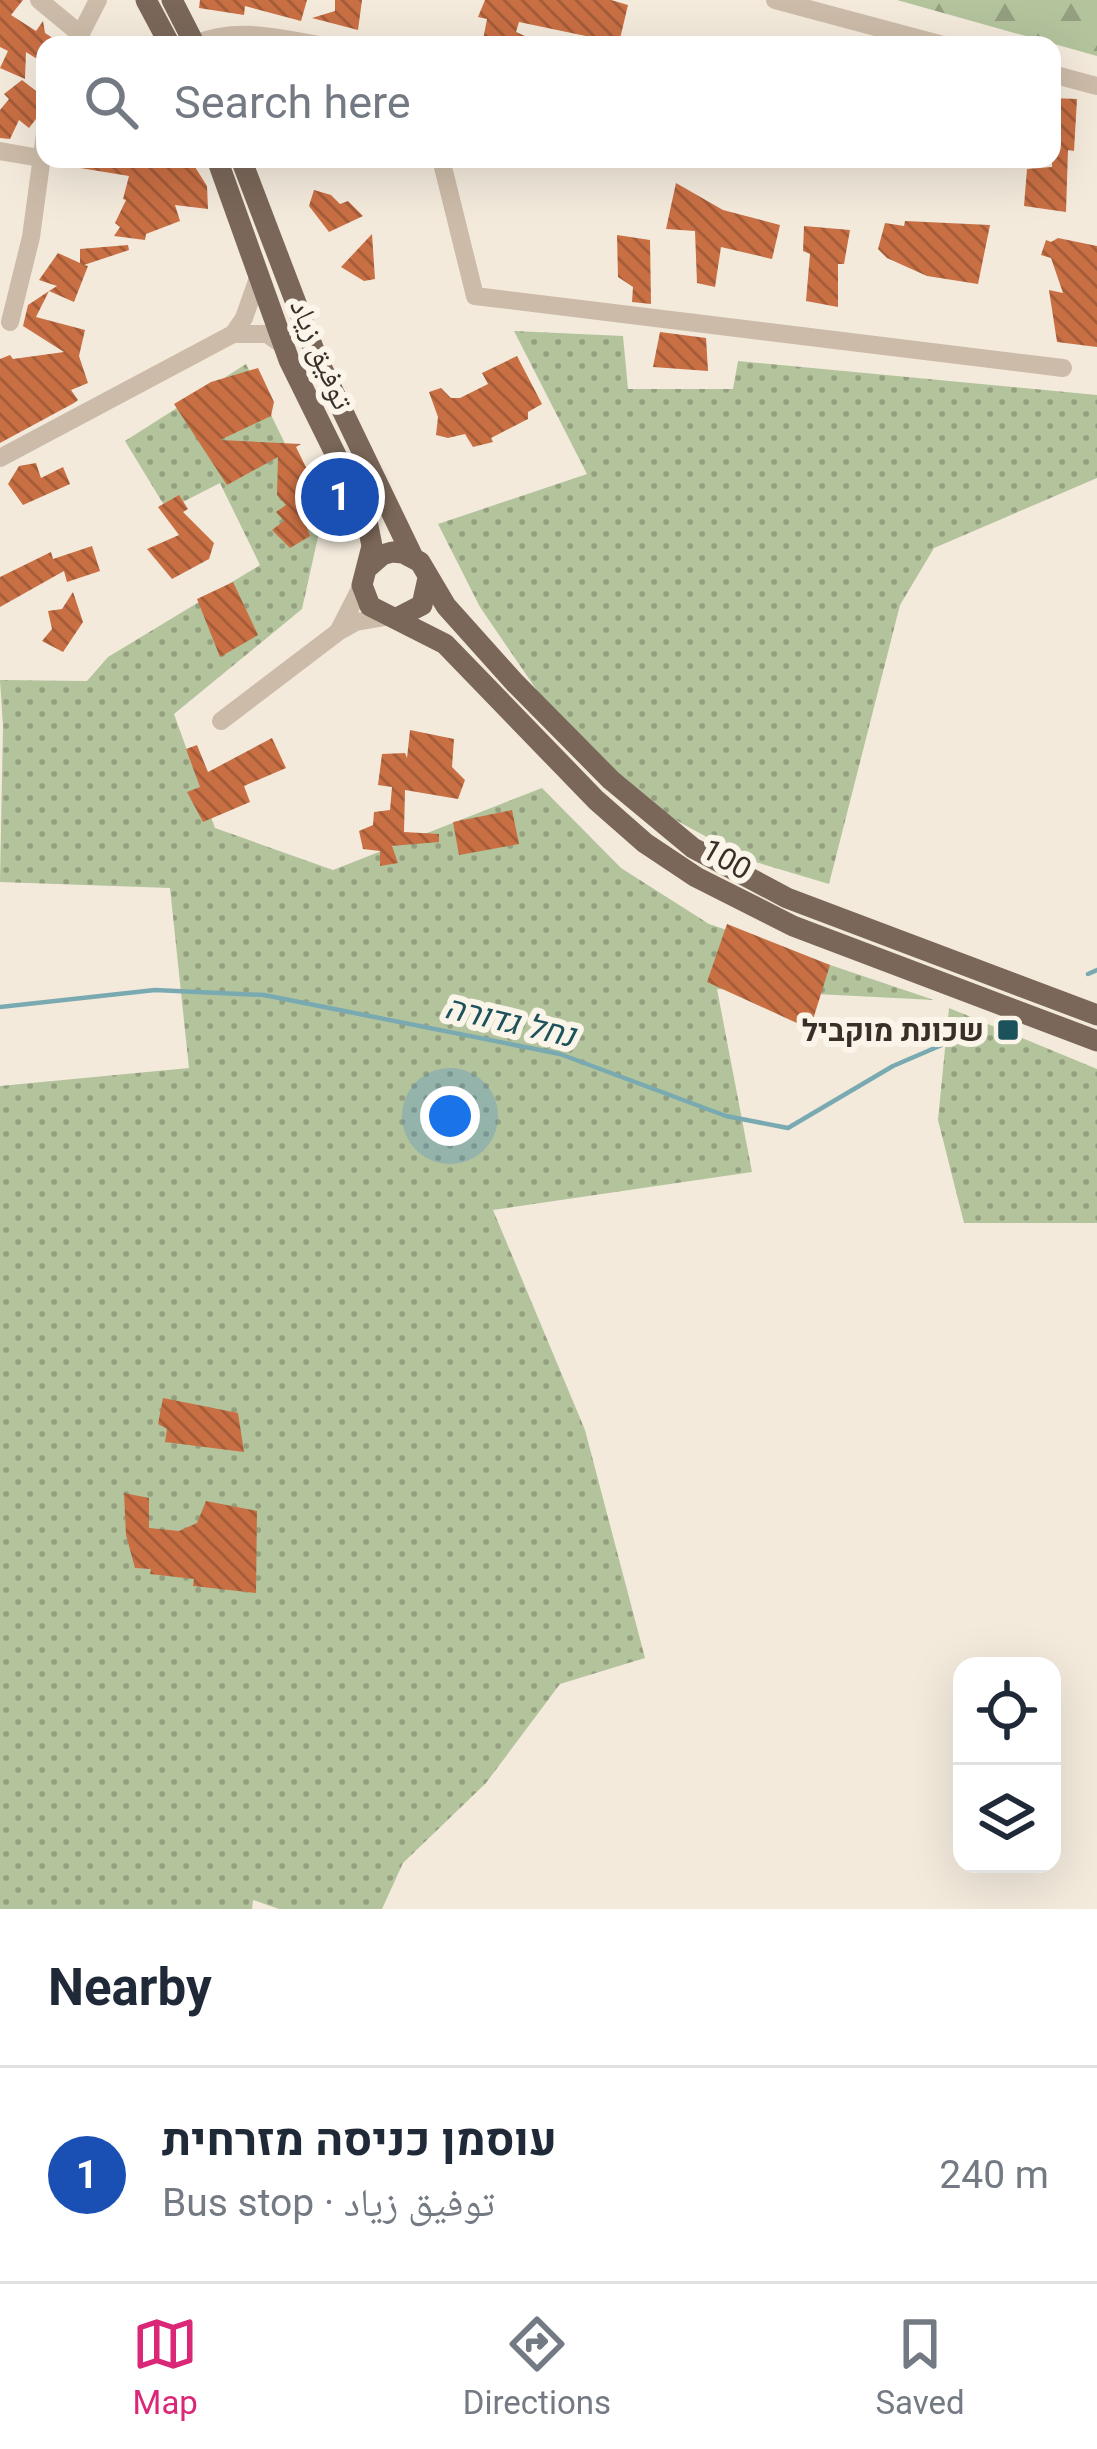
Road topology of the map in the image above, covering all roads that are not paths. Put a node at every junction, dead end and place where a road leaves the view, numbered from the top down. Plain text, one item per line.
1 (39, 0) edge
2 (98, 0) edge
3 (146, 0) edge
4 (172, 0) edge
5 (776, 0) edge
6 (74, 36) edge
7 (79, 36) edge
8 (165, 36) edge
9 (191, 36) edge
10 (220, 36) edge
11 (270, 36) edge
12 (910, 36) edge
13 (1061, 76) edge
14 (1097, 86) edge
15 (0, 151) edge
16 (36, 157) edge
17 (39, 168) edge
18 (220, 168) edge
19 (244, 168) edge
20 (443, 168) edge
21 (259, 278) junction
22 (10, 322) dead end
23 (232, 334) junction
24 (284, 346) junction
25 (1063, 368) dead end
26 (0, 458) edge
27 (413, 557) junction
28 (364, 577) junction
29 (428, 578) junction
30 (391, 617) junction
31 (338, 632) junction
32 (221, 721) dead end
33 (1097, 1015) edge
34 (1097, 1041) edge

1 - 6 street
2 - 7 street
3 - 8 main road
4 - 9 main road
5 - 12 street
10 - 11 street
13 - 14 street
15 - 16 street
17 - 22 street
18 - 21 main road, توفيق زياد
19 - 27 main road, توفيق زياد
20 - 25 street
21 - 23 street
21 - 24 main road, توفيق زياد
23 - 24 street
23 - 26 street
24 - 28 main road, توفيق زياد
27 - 28 main road
27 - 29 main road
28 - 30 main road
28 - 31 street
29 - 30 main road
29 - 33 main road, 100
30 - 31 street
30 - 34 main road, 100
31 - 32 street

